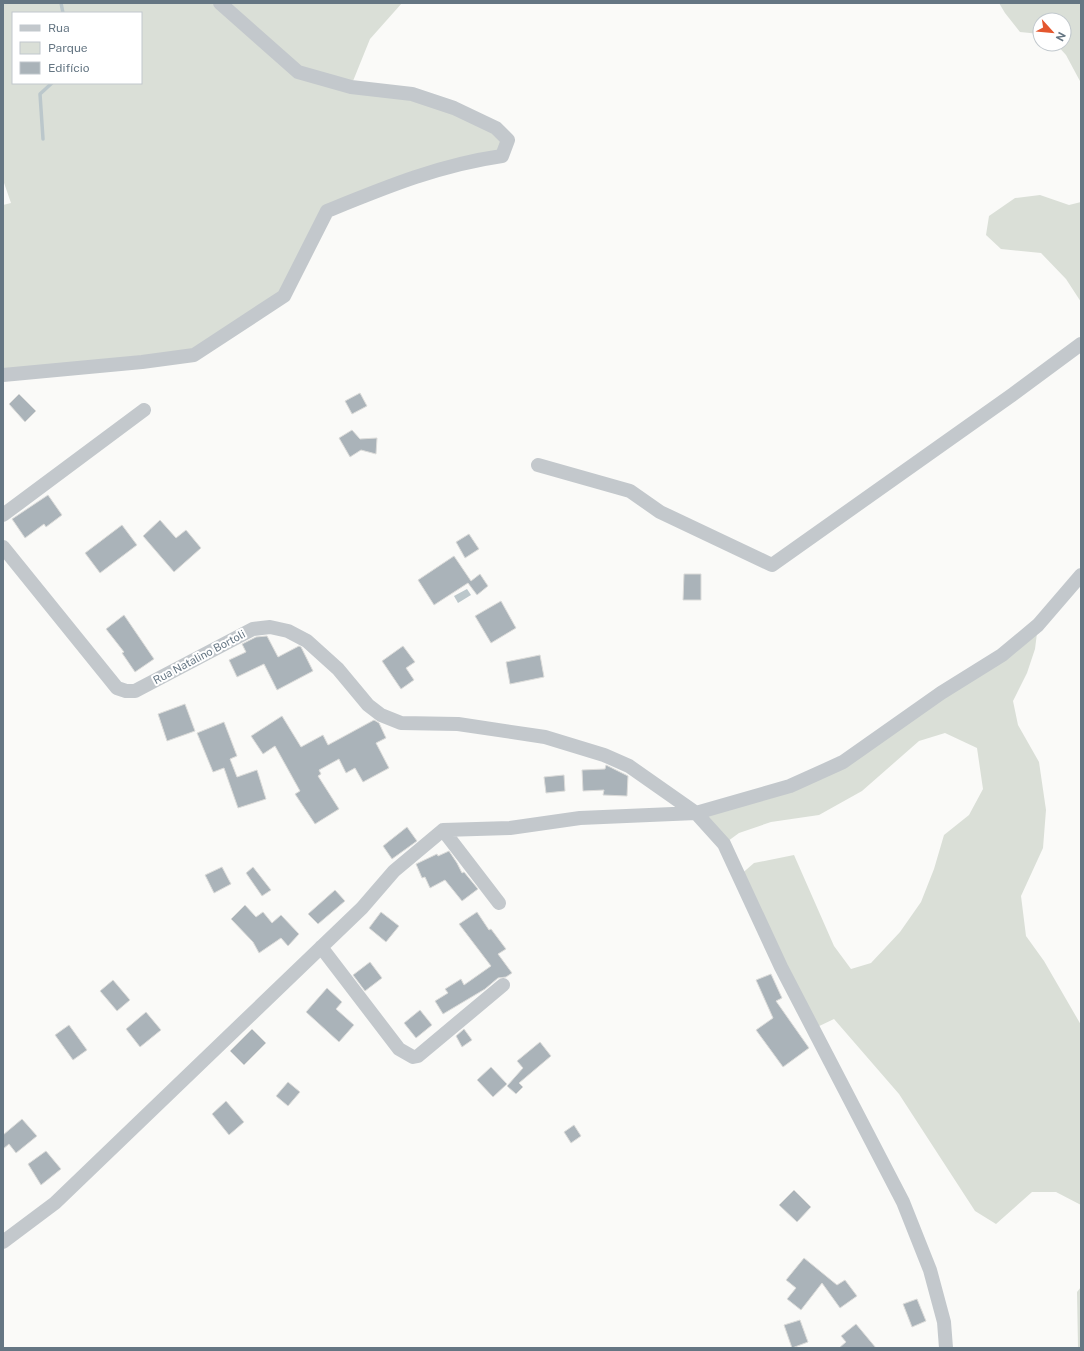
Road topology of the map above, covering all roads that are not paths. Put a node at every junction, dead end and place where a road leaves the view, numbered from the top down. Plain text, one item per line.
1 (220, 3) edge
2 (1081, 344) edge
3 (3, 375) edge
4 (144, 410) dead end
5 (538, 465) dead end
6 (3, 515) edge
7 (3, 547) edge
8 (1081, 576) edge
9 (696, 812) junction
10 (443, 830) junction
11 (499, 902) dead end
12 (321, 946) junction
13 (503, 985) dead end
14 (3, 1242) edge
15 (946, 1348) edge

1 - 3 street
2 - 5 street
4 - 6 street
7 - 9 street, Rua Natalino Bortoli
8 - 9 street
9 - 10 street
9 - 15 street, Rua Natalino Bortoli
10 - 11 street
10 - 12 street
12 - 13 street
12 - 14 street

